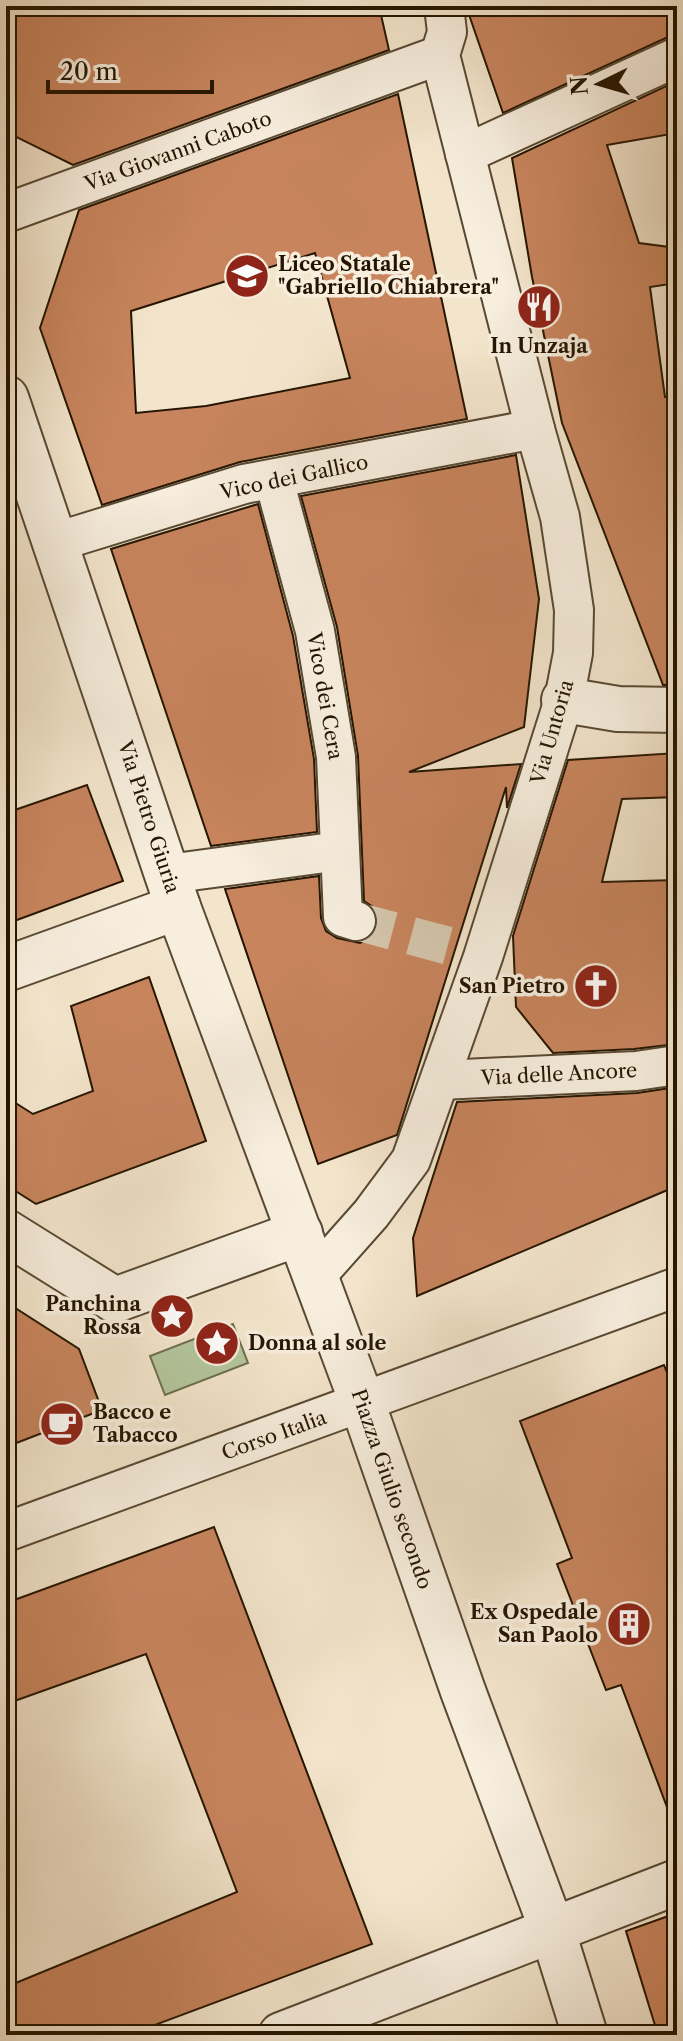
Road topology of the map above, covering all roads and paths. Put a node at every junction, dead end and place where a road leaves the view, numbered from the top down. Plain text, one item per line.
1 (444, 6) edge
2 (440, 55) junction
3 (677, 57) edge
4 (465, 154) junction
5 (6, 213) edge
6 (6, 398) edge
7 (535, 429) junction
8 (274, 480) junction
9 (56, 542) junction
10 (564, 700) junction
11 (677, 710) edge
12 (340, 851) junction
13 (173, 890) junction
14 (350, 919) dead end
15 (6, 969) edge
16 (677, 1065) edge
17 (441, 1080) junction
18 (6, 1232) edge
19 (300, 1233) junction
20 (315, 1277) junction
21 (677, 1287) edge
22 (362, 1402) junction
23 (6, 1532) edge
24 (677, 1882) edge
25 (552, 1929) junction
26 (281, 2035) edge
27 (585, 2035) edge

1 - 2 street, Via Untoria
2 - 4 street, Via Untoria
2 - 5 street, Via Giovanni Caboto
3 - 4 street
4 - 7 street, Via Untoria
6 - 9 street, Via Pietro Giuria
7 - 8 street, Vico dei Gallico
7 - 10 street, Via Untoria
8 - 9 street, Vico dei Gallico
8 - 12 street, Vico dei Cera
9 - 13 street, Via Pietro Giuria
10 - 11 street
10 - 17 street, Via Untoria
12 - 13 street
12 - 14 street, Vico dei Cera
13 - 15 street
13 - 19 street, Via Pietro Giuria
16 - 17 street, Via delle Ancore
17 - 20 street, Via Untoria
18 - 19 street
19 - 20 street, Piazza Giulio secondo
20 - 22 street, Piazza Giulio secondo
21 - 22 street, Corso Italia
22 - 23 street, Corso Italia
22 - 25 street, Piazza Giulio secondo
24 - 25 street
25 - 26 street
25 - 27 street, Piazza Giulio secondo

